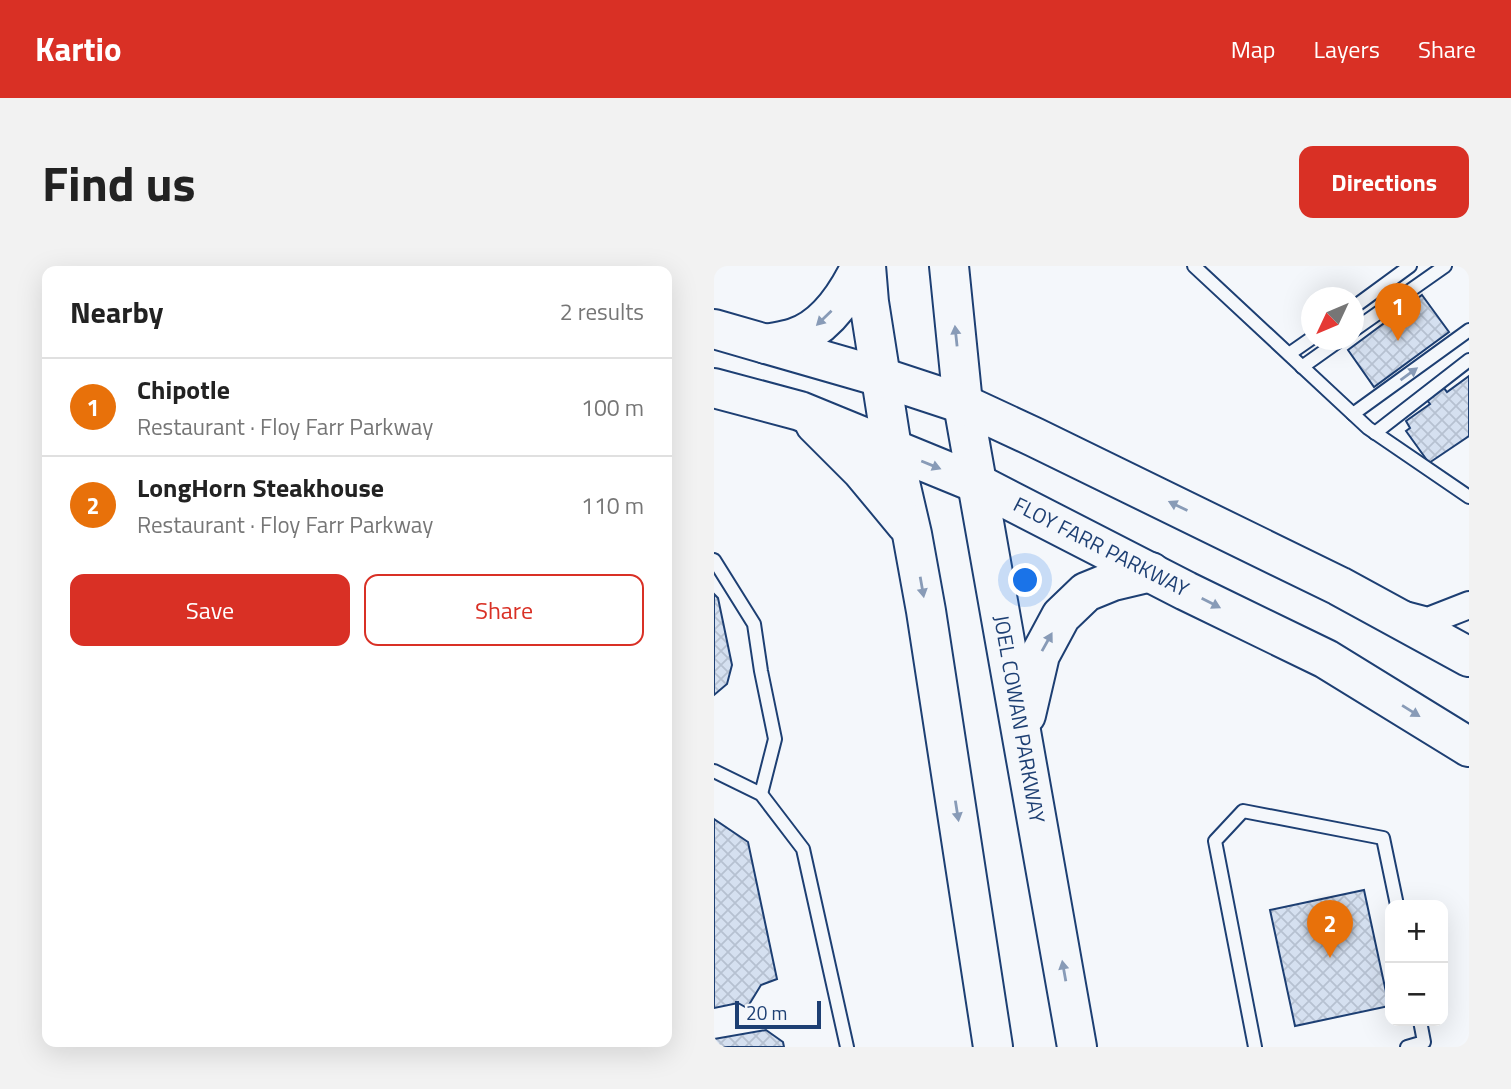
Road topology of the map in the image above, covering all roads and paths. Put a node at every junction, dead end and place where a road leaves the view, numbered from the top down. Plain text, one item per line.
1 (861, 266) edge
2 (866, 266) edge
3 (949, 266) edge
4 (1194, 266) edge
5 (1410, 266) edge
6 (1445, 266) edge
7 (1364, 299) edge
8 (1364, 322) edge
9 (714, 329) edge
10 (1469, 331) edge
11 (766, 344) junction
12 (1301, 345) edge
13 (1326, 350) edge
14 (1289, 354) junction
15 (1469, 360) edge
16 (1302, 367) junction
17 (881, 377) junction
18 (714, 388) edge
19 (963, 404) junction
20 (800, 411) junction
21 (1353, 414) junction
22 (1375, 433) junction
23 (892, 448) junction
24 (976, 483) junction
25 (1467, 492) edge
26 (912, 534) junction
27 (714, 560) edge
28 (1151, 572) junction
29 (1469, 605) edge
30 (1375, 606) junction
31 (1469, 657) edge
32 (1022, 731) junction
33 (1469, 747) edge
34 (714, 771) edge
35 (761, 794) junction
36 (1396, 900) edge
37 (1421, 1026) edge
38 (847, 1047) edge
39 (993, 1047) edge
40 (1077, 1047) edge
41 (1255, 1047) edge
42 (1408, 1047) edge

1 -> 11 main road
2 - 17 main road
19 -> 3 main road, JOEL COWAN PARKWAY
4 - 14 lane
5 - 7 lane
6 - 8 lane
9 - 11 main road
21 -> 10 lane
11 - 17 main road
12 - 14 lane
13 - 16 lane
14 - 16 lane
15 - 22 lane
16 - 21 lane
17 - 19 main road
17 - 23 main road
18 - 20 main road, FLOY FARR PARKWAY
19 - 24 main road, JOEL COWAN PARKWAY
30 -> 19 main road
20 - 23 main road, FLOY FARR PARKWAY
20 - 26 main road
21 - 22 lane
22 - 25 lane
23 -> 24 main road, FLOY FARR PARKWAY
23 - 26 main road
24 - 28 main road, FLOY FARR PARKWAY
24 - 32 main road, JOEL COWAN PARKWAY
26 -> 39 main road
27 - 35 lane
32 -> 28 main road
28 -> 33 main road, FLOY FARR PARKWAY
29 - 30 street
30 - 31 main road
40 -> 32 main road, JOEL COWAN PARKWAY
34 - 35 lane
35 - 38 lane
36 - 41 lane
37 - 42 lane

